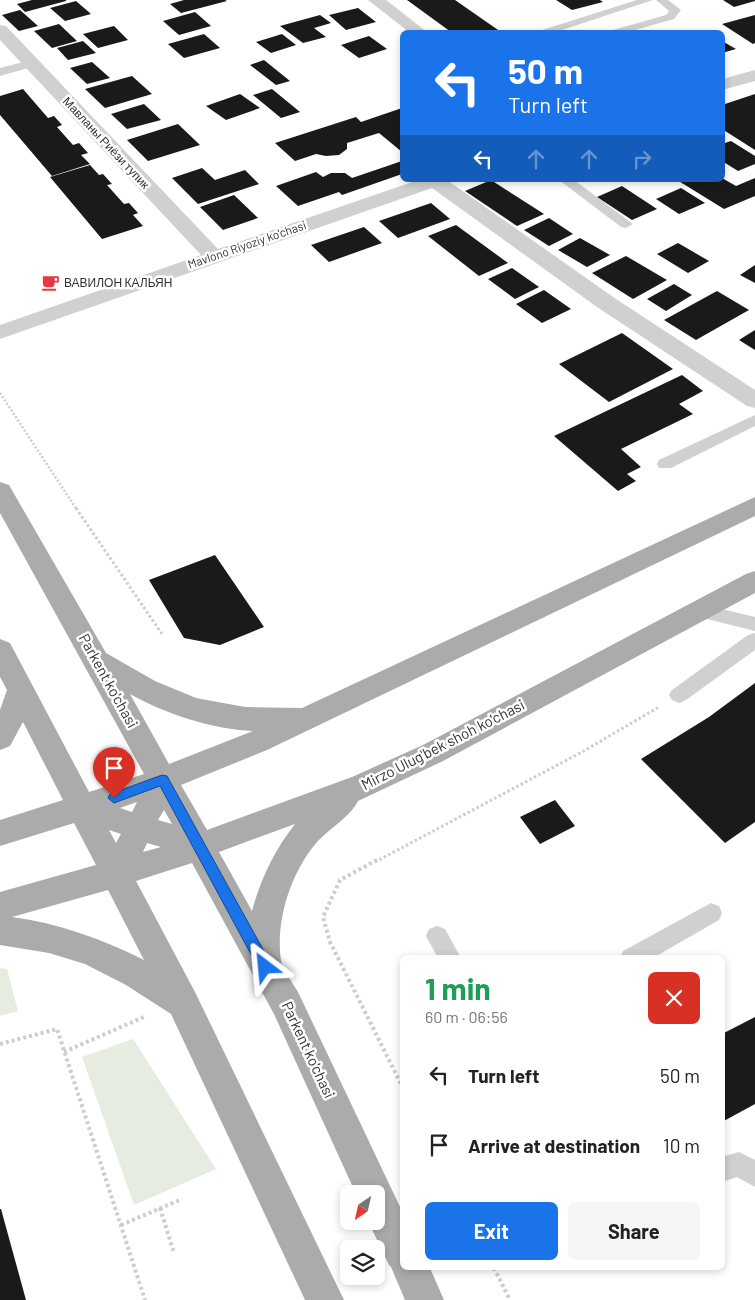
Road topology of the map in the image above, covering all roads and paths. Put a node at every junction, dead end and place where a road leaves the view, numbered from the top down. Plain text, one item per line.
1 (376, 0) edge
2 (648, 0) edge
3 (661, 0) edge
4 (0, 30) edge
5 (416, 30) edge
6 (552, 30) edge
7 (625, 30) edge
8 (31, 64) junction
9 (0, 72) edge
10 (755, 75) edge
11 (725, 84) edge
12 (433, 182) edge
13 (437, 182) edge
14 (569, 182) edge
15 (626, 224) dead end
16 (212, 256) junction
17 (0, 332) edge
18 (0, 393) edge
19 (755, 401) edge
20 (755, 420) edge
21 (665, 464) dead end
22 (0, 491) edge
23 (755, 506) edge
24 (755, 581) edge
25 (697, 610) junction
26 (755, 624) edge
27 (162, 634) dead end
28 (755, 640) edge
29 (0, 650) edge
30 (96, 659) junction
31 (21, 690) junction
32 (679, 695) joint
33 (316, 716) junction
34 (0, 738) edge
35 (162, 780) junction
36 (362, 786) junction
37 (82, 808) junction
38 (139, 827) junction
39 (0, 833) edge
40 (200, 847) junction
41 (116, 875) junction
42 (0, 906) edge
43 (711, 913) dead end
44 (0, 930) edge
45 (437, 936) dead end
46 (448, 955) edge
47 (636, 955) edge
48 (265, 967) junction
49 (183, 1003) junction
50 (149, 1014) dead end
51 (0, 1044) edge
52 (64, 1052) junction
53 (400, 1082) edge
54 (725, 1169) edge
55 (755, 1174) edge
56 (371, 1185) edge
57 (182, 1199) dead end
58 (160, 1208) junction
59 (385, 1215) edge
60 (121, 1225) junction
61 (400, 1248) edge
62 (174, 1253) dead end
63 (411, 1270) edge
64 (495, 1270) edge
65 (145, 1300) edge
66 (325, 1300) edge
67 (425, 1300) edge
68 (510, 1300) edge

1 - 5 street
2 - 6 lane
3 - 7 lane
4 - 8 street, Мавланы Риёзи тупик
8 - 9 lane
8 - 16 street, Мавланы Риёзи тупик
10 - 11 street
12 - 16 street, Mavlono Riyoziy ko'chasi
13 - 19 street
14 - 15 lane
16 - 17 street, Mavlono Riyoziy ko'chasi
18 - 27 path
20 - 21 lane
22 - 30 main road, Parkent ko'chasi
23 - 33 main road
24 - 25 main road, Mirzo Ulug'bek shoh ko'chasi
25 - 26 lane
25 - 36 main road, Mirzo Ulug'bek shoh ko'chasi
28 - 32 lane
29 - 31 main road
30 - 33 main road
30 - 35 main road, Parkent ko'chasi
31 - 34 main road
31 - 37 main road
32 - 53 path
33 - 35 main road
35 - 37 main road
35 - 38 main road
35 - 40 main road, Parkent ko'chasi
36 - 40 main road, Mirzo Ulug'bek shoh ko'chasi
36 - 48 main road
37 - 38 main road
37 - 39 main road
37 - 41 main road
38 - 40 main road
38 - 41 main road
40 - 41 main road, Mirzo Ulug'bek shoh ko'chasi
40 - 48 main road, Parkent ko'chasi
41 - 42 main road, Mirzo Ulug'bek shoh ko'chasi
41 - 49 main road
43 - 47 lane
44 - 49 main road
45 - 46 lane
48 - 56 main road, Parkent ko'chasi
49 - 66 main road
50 - 52 path
51 - 52 path
52 - 60 path
54 - 55 lane
57 - 58 path
58 - 60 path
58 - 62 path
59 - 61 main road, Parkent ko'chasi
60 - 65 path
63 - 67 main road
64 - 68 path

